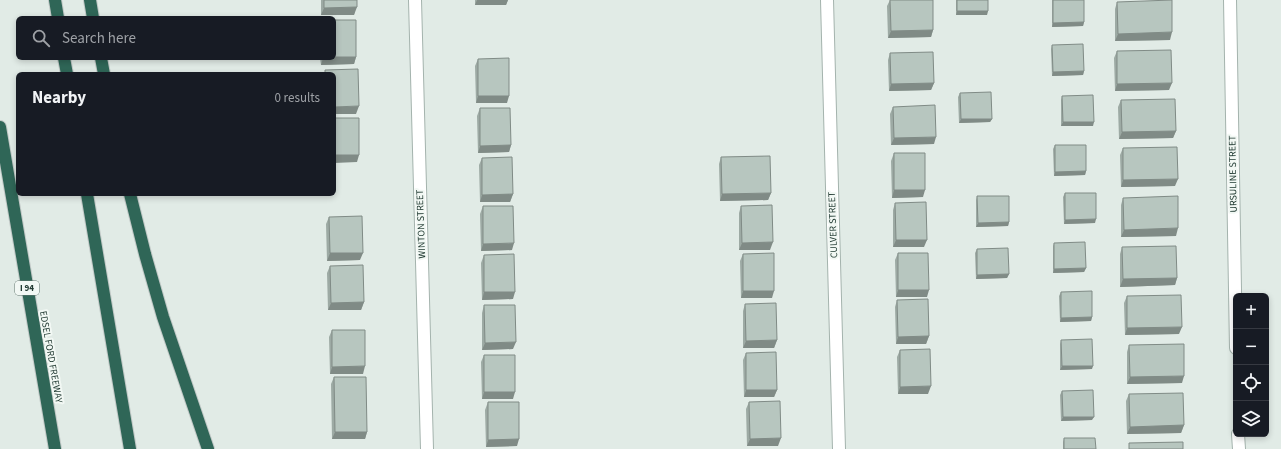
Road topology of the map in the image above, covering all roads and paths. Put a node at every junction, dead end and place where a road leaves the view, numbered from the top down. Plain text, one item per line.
1 (55, 0) edge
2 (90, 0) edge
3 (415, 0) edge
4 (827, 0) edge
5 (1230, 0) edge
6 (58, 16) edge
7 (93, 16) edge
8 (64, 60) edge
9 (101, 60) edge
10 (67, 72) edge
11 (104, 72) edge
12 (0, 127) edge
13 (87, 196) edge
14 (130, 196) edge
15 (1236, 329) edge
16 (1238, 437) edge
17 (54, 449) edge
18 (130, 449) edge
19 (208, 449) edge
20 (427, 449) edge
21 (839, 449) edge
22 (1239, 449) edge

1 - 6 highway
2 - 7 highway
3 - 20 street, WINTON STREET
4 - 21 street, CULVER STREET
5 - 15 street, URSULINE STREET
8 - 10 highway
9 - 11 highway
12 - 17 highway, EDSEL FORD FREEWAY / I 94
13 - 18 highway
14 - 19 highway
16 - 22 street

